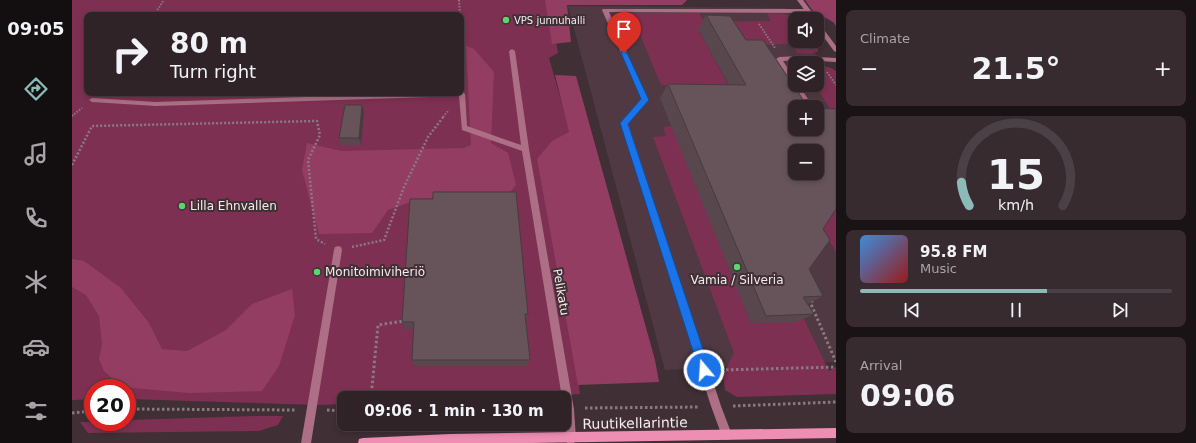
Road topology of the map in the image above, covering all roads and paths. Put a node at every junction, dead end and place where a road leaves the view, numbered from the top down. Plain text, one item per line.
1 (164, 0) edge
2 (459, 0) edge
3 (800, 0) edge
4 (750, 11) junction
5 (808, 11) joint
6 (156, 12) edge
7 (460, 12) edge
8 (824, 34) edge
9 (836, 50) edge
10 (512, 51) dead end
11 (779, 59) junction
12 (836, 60) edge
13 (788, 73) edge
14 (401, 96) edge
15 (460, 96) edge
16 (462, 96) edge
17 (92, 100) dead end
18 (525, 150) junction
19 (72, 165) edge
20 (338, 250) junction
21 (813, 298) edge
22 (405, 321) edge
23 (836, 362) edge
24 (836, 367) edge
25 (704, 370) junction
26 (372, 391) edge
27 (136, 409) edge
28 (311, 410) junction
29 (337, 411) edge
30 (84, 412) edge
31 (72, 413) edge
32 (836, 434) edge
33 (727, 435) junction
34 (571, 439) junction
35 (450, 441) edge
36 (306, 443) edge
37 (363, 443) edge

1 - 6 path
2 - 7 path
3 - 5 street
4 - 5 street
4 - 11 path
4 - 25 street
8 - 9 street
10 - 18 street, Pelikatu
11 - 12 street
11 - 13 street
14 - 17 street
15 - 20 path
16 - 18 street
18 - 34 street, Pelikatu
19 - 20 path
20 - 28 street
21 - 23 path
22 - 26 path
24 - 25 path
25 - 33 street
27 - 28 path
28 - 29 path
28 - 36 street
30 - 31 path
32 - 33 main road, Ruutikellarintie
33 - 34 main road, Ruutikellarintie
34 - 35 main road, Ruutikellarintie
35 - 37 main road, Ruutikellarintie

